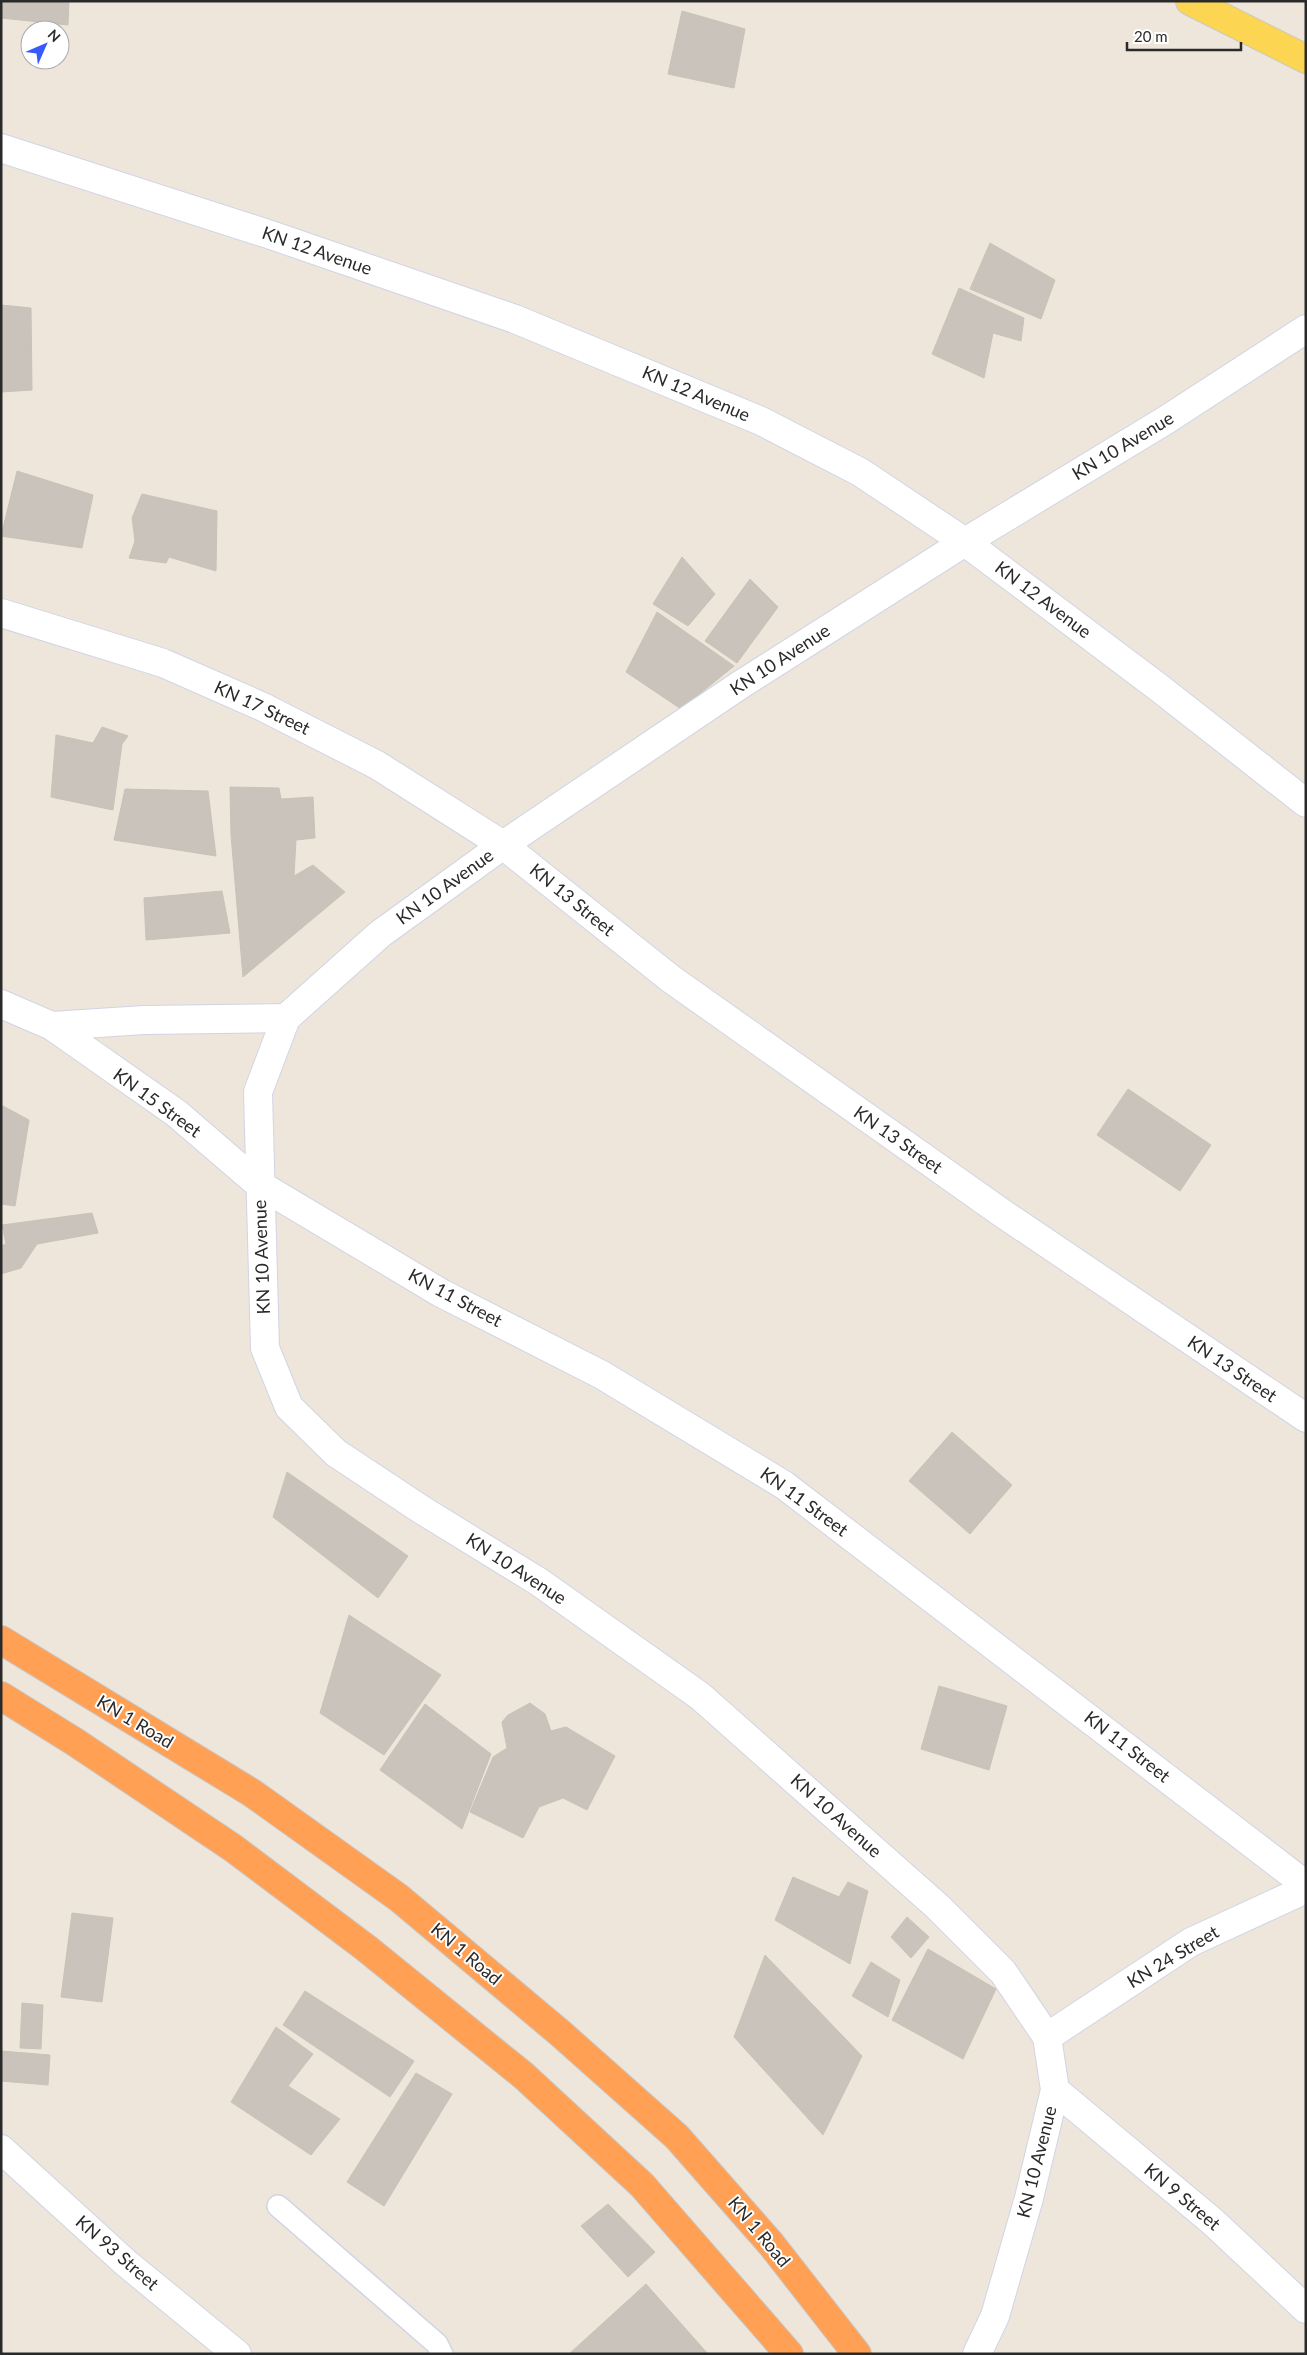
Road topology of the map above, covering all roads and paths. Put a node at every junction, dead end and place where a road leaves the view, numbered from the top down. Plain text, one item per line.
1 (1190, 1) edge
2 (1306, 59) edge
3 (1, 148) edge
4 (1306, 329) edge
5 (965, 542) junction
6 (1, 613) edge
7 (1306, 803) edge
8 (503, 845) junction
9 (1, 1004) edge
10 (286, 1018) junction
11 (52, 1026) junction
12 (260, 1185) junction
13 (1306, 1418) edge
14 (1, 1640) edge
15 (1, 1696) edge
16 (1306, 1887) edge
17 (1047, 2037) junction
18 (1055, 2090) junction
19 (1, 2149) edge
20 (278, 2206) dead end
21 (1306, 2309) edge
22 (236, 2354) edge
23 (442, 2354) edge
24 (789, 2354) edge
25 (857, 2354) edge
26 (977, 2354) edge

1 - 2 main road
3 - 5 street, KN 12 Avenue
4 - 5 street, KN 10 Avenue
5 - 7 street, KN 12 Avenue
5 - 8 street, KN 10 Avenue
6 - 8 street, KN 17 Street
8 - 10 street, KN 10 Avenue
8 - 13 street, KN 13 Street
9 - 11 street, KN 15 Street
10 - 11 street, KN 15 Street
10 - 12 street, KN 10 Avenue
11 - 12 street, KN 15 Street
12 - 16 street, KN 11 Street
12 - 17 street, KN 10 Avenue
14 - 25 highway, KN 1 Road
15 - 24 highway
16 - 17 street, KN 24 Street
17 - 18 street, KN 10 Avenue
18 - 21 street, KN 9 Street
18 - 26 street, KN 10 Avenue
19 - 22 street, KN 93 Street
20 - 23 lane

